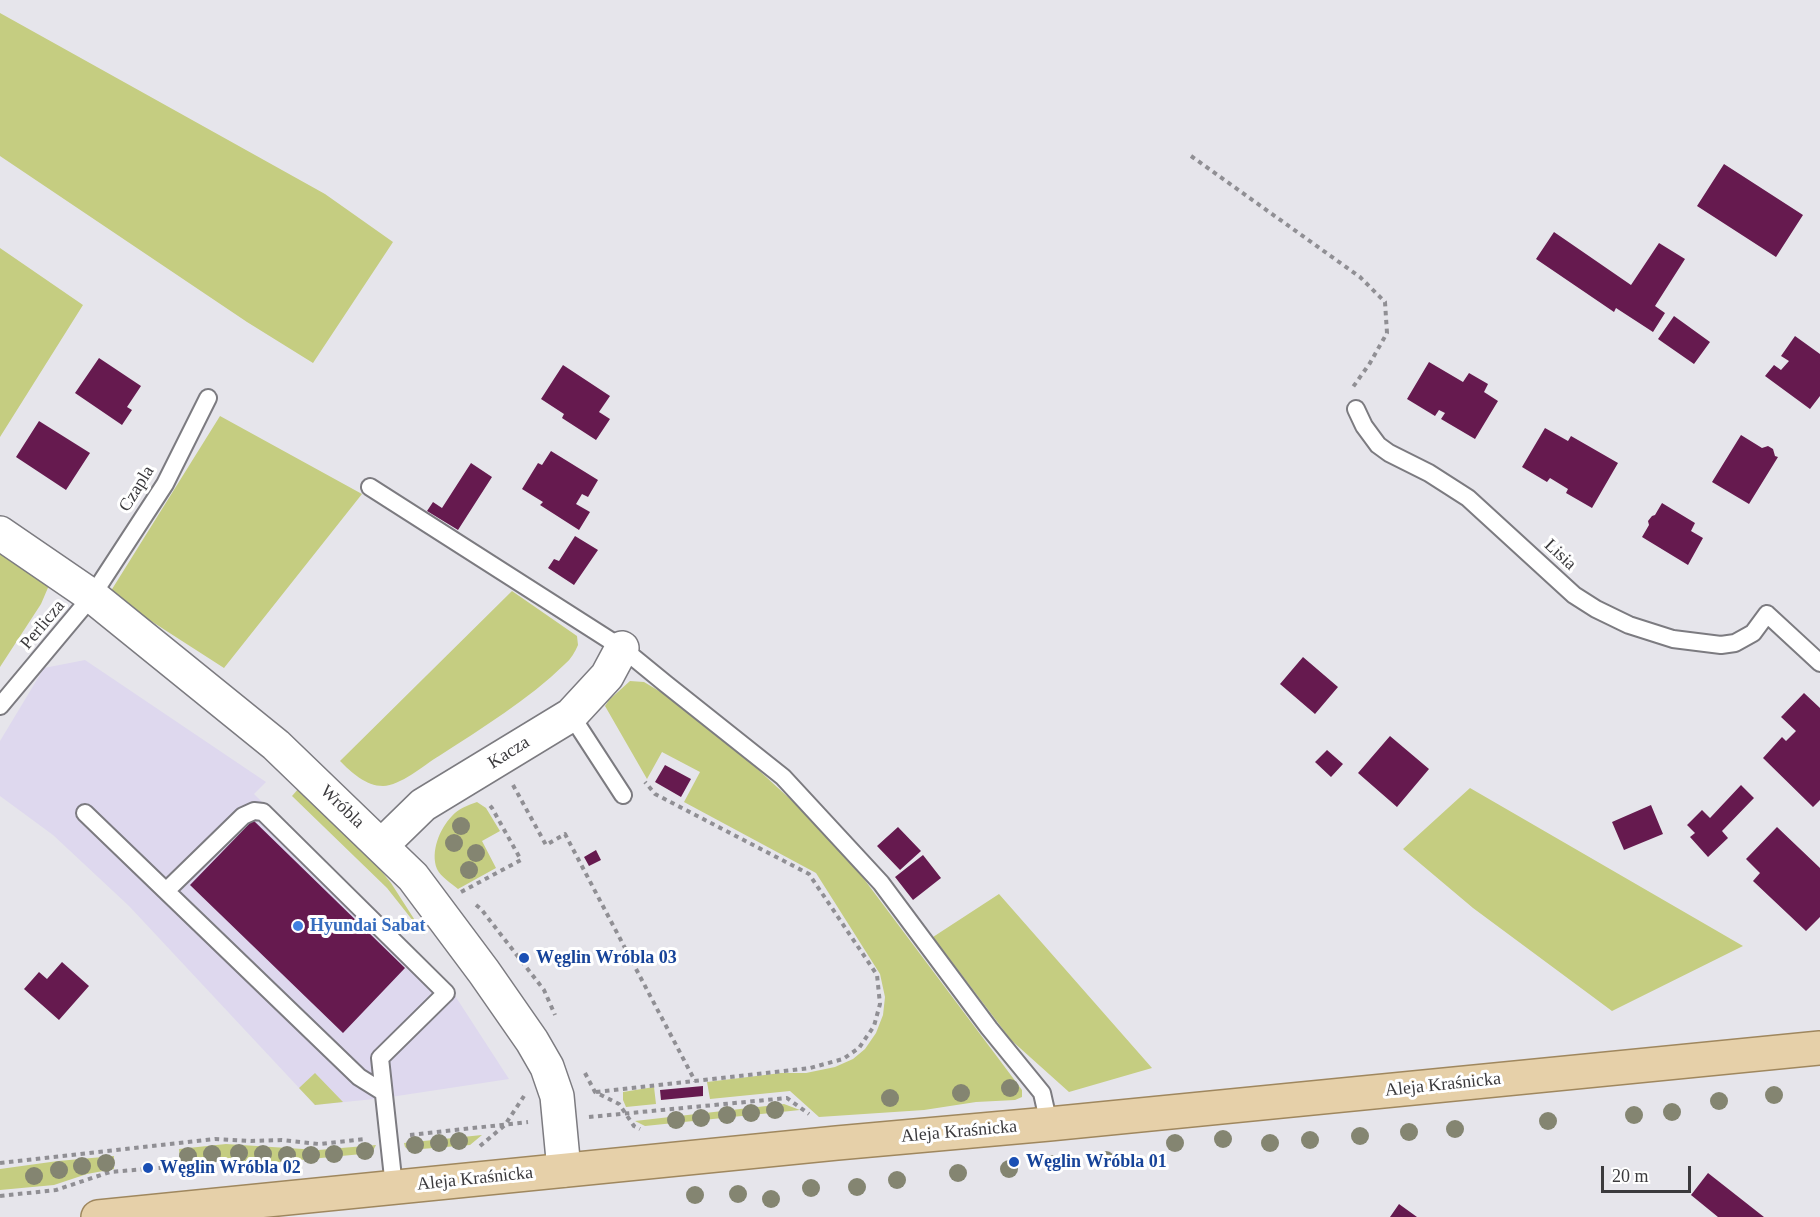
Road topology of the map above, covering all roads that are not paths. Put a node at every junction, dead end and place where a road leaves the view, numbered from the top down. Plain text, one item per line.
1 (208, 398) dead end
2 (1356, 409) road end
3 (370, 487) dead end
4 (0, 533) edge
5 (92, 596) junction
6 (622, 648) junction
7 (1820, 663) edge
8 (0, 706) edge
9 (571, 715) junction
10 (623, 795) dead end
11 (85, 813) dead end
12 (382, 845) junction
13 (166, 891) junction
14 (1820, 1048) edge
15 (383, 1092) junction
16 (1049, 1124) junction
17 (564, 1170) junction
18 (394, 1188) junction
19 (98, 1217) edge

1 - 5 lane, Czapla
2 - 7 lane, Lisia
3 - 6 lane
4 - 5 street, Wróbla
5 - 8 lane, Perlicza
5 - 12 street, Wróbla
6 - 9 street, Kacza
6 - 16 lane
9 - 10 lane
9 - 12 street, Kacza
11 - 13 lane
12 - 17 street, Wróbla
13 - 15 lane
13 - 15 lane
14 - 16 main road, Aleja Kraśnicka
15 - 18 lane
16 - 17 main road, Aleja Kraśnicka
17 - 18 main road, Aleja Kraśnicka
18 - 19 main road, Aleja Kraśnicka

